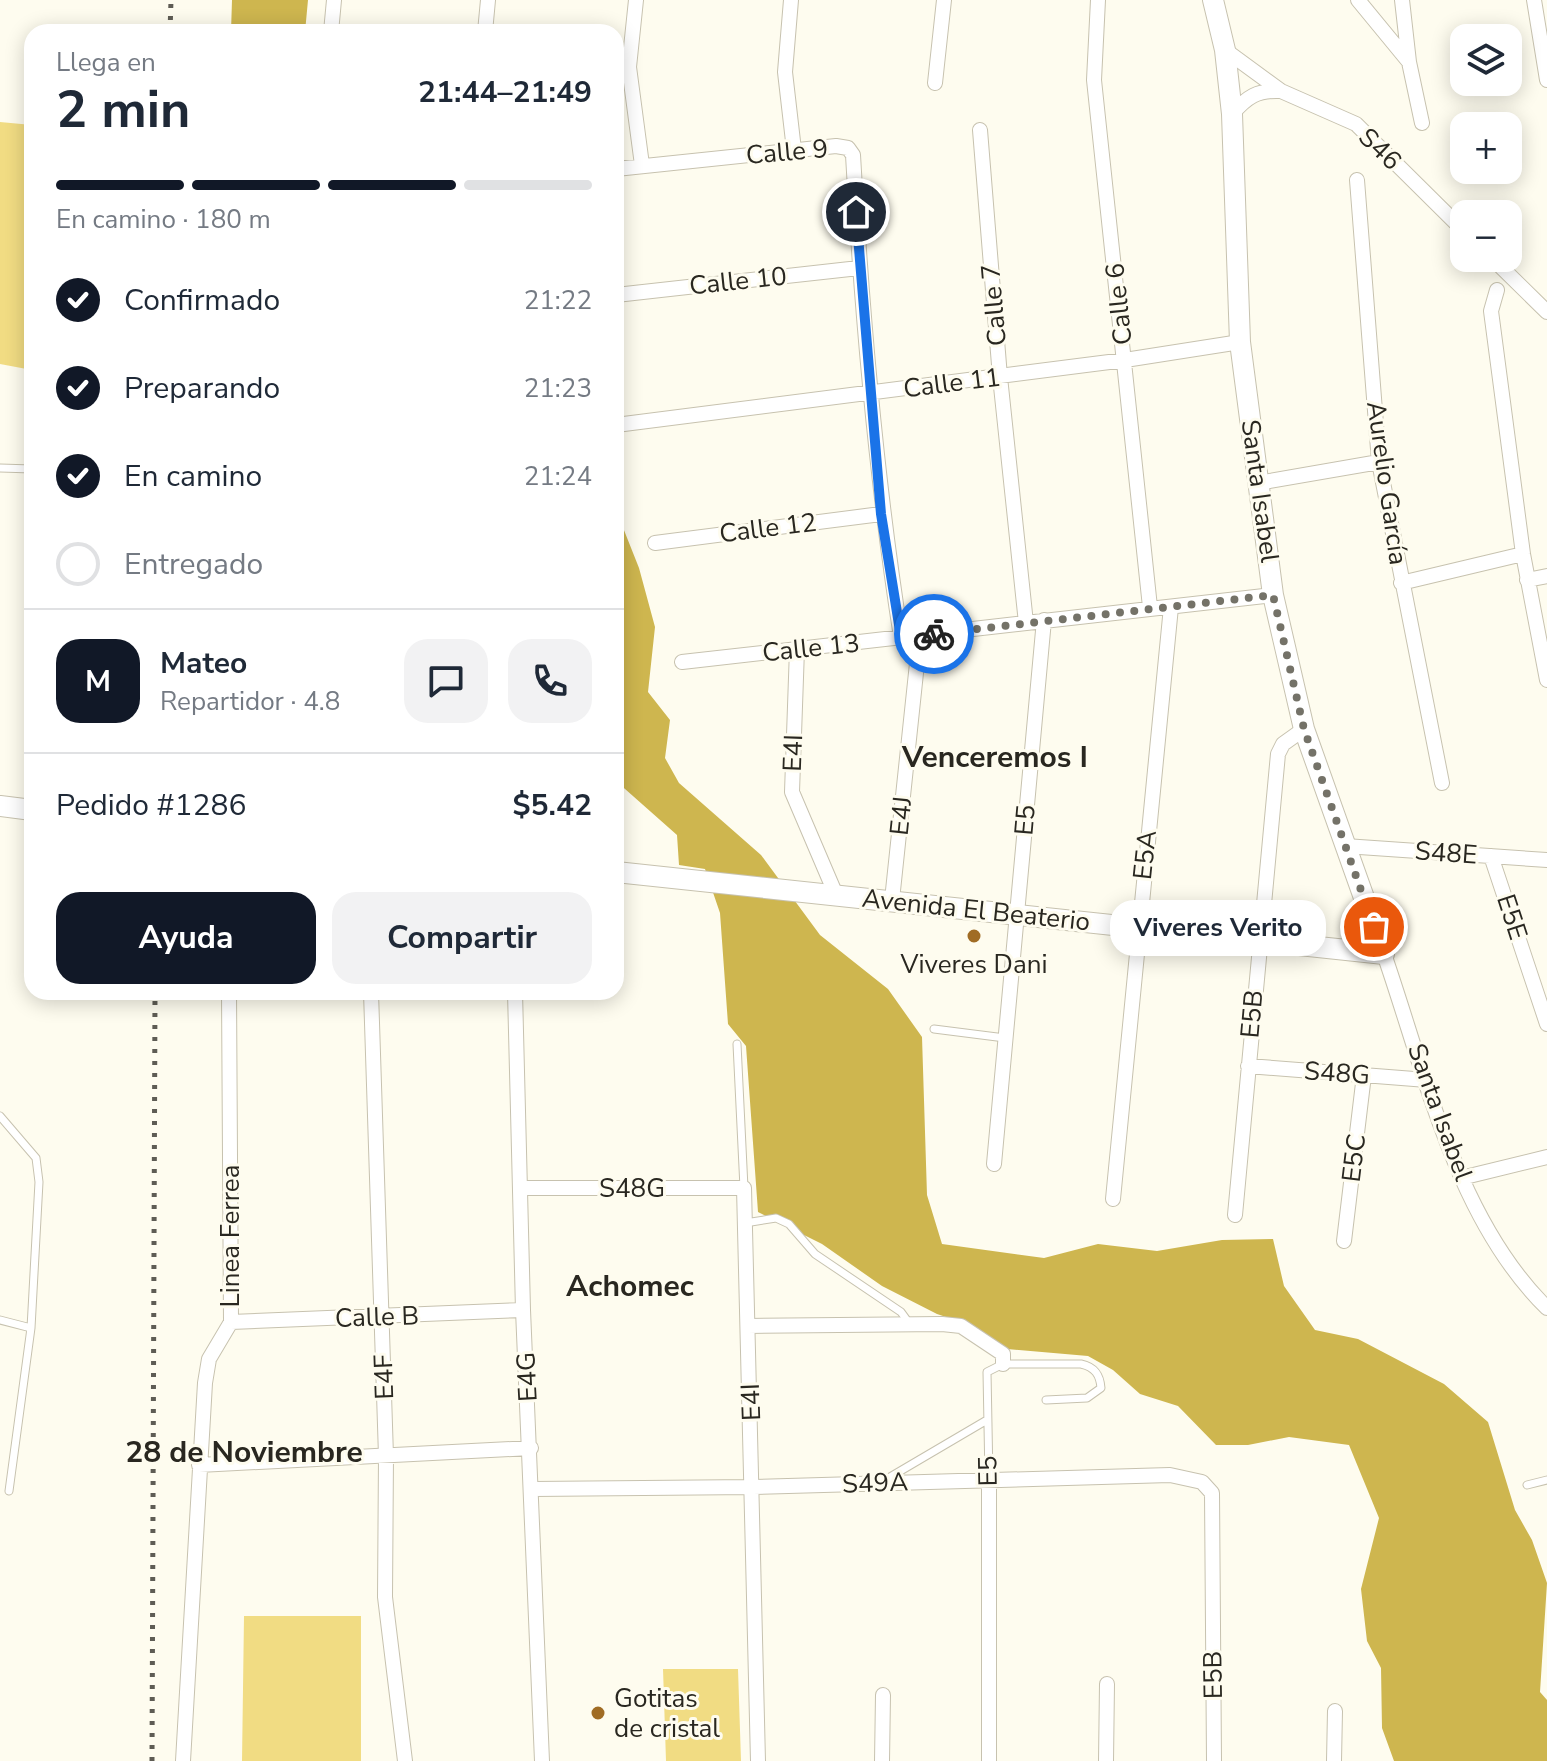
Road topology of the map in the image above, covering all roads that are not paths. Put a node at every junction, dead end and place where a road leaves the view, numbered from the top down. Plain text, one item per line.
1 (334, 0) edge
2 (488, 0) edge
3 (636, 0) edge
4 (791, 0) edge
5 (944, 0) edge
6 (1098, 0) edge
7 (1213, 0) edge
8 (1358, 0) edge
9 (1402, 0) edge
10 (1534, 0) edge
11 (332, 24) edge
12 (486, 24) edge
13 (1225, 50) junction
14 (1409, 62) junction
15 (1547, 80) edge
16 (935, 83) dead end
17 (1281, 91) junction
18 (1232, 114) junction
19 (1422, 123) dead end
20 (980, 130) dead end
21 (794, 150) junction
22 (642, 165) junction
23 (624, 168) edge
24 (1357, 180) dead end
25 (1450, 217) edge
26 (859, 268) junction
27 (1506, 272) edge
28 (1497, 290) dead end
29 (624, 294) edge
30 (1547, 312) edge
31 (1240, 342) junction
32 (1125, 360) junction
33 (1000, 377) junction
34 (873, 393) junction
35 (624, 424) edge
36 (1379, 462) junction
37 (0, 468) edge
38 (24, 469) edge
39 (1258, 483) junction
40 (881, 514) junction
41 (655, 543) dead end
42 (1523, 554) junction
43 (1547, 576) edge
44 (1527, 580) junction
45 (1401, 583) junction
46 (1273, 595) junction
47 (1150, 607) junction
48 (1171, 607) junction
49 (1044, 620) junction
50 (1026, 623) junction
51 (920, 635) junction
52 (901, 637) junction
53 (797, 649) junction
54 (682, 662) dead end
55 (1547, 680) edge
56 (1304, 729) junction
57 (1442, 783) dead end
58 (0, 806) edge
59 (24, 809) edge
60 (1345, 846) junction
61 (1491, 856) junction
62 (1547, 860) edge
63 (624, 873) edge
64 (836, 895) junction
65 (892, 900) junction
66 (1017, 914) junction
67 (1137, 927) junction
68 (1258, 941) junction
69 (1384, 954) junction
70 (229, 1000) edge
71 (371, 1000) edge
72 (515, 1000) edge
73 (1547, 1024) edge
74 (934, 1029) dead end
75 (1005, 1038) junction
76 (737, 1044) dead end
77 (1248, 1066) junction
78 (1364, 1075) junction
79 (1427, 1080) junction
80 (0, 1116) edge
81 (1547, 1157) edge
82 (994, 1164) dead end
83 (1461, 1178) junction
84 (521, 1188) junction
85 (744, 1188) junction
86 (1113, 1199) dead end
87 (1235, 1215) dead end
88 (745, 1223) junction
89 (1344, 1241) dead end
90 (1547, 1308) edge
91 (523, 1310) junction
92 (382, 1317) junction
93 (0, 1320) edge
94 (231, 1322) junction
95 (910, 1324) junction
96 (748, 1326) junction
97 (31, 1328) junction
98 (1003, 1364) junction
99 (1046, 1400) dead end
100 (987, 1420) junction
101 (531, 1448) junction
102 (386, 1456) junction
103 (199, 1465) junction
104 (989, 1479) junction
105 (1547, 1480) edge
106 (882, 1482) junction
107 (1527, 1485) dead end
108 (753, 1487) junction
109 (533, 1489) junction
110 (9, 1491) dead end
111 (1212, 1493) joint
112 (1107, 1684) dead end
113 (883, 1695) dead end
114 (1335, 1711) dead end
115 (183, 1761) edge
116 (405, 1761) edge
117 (542, 1761) edge
118 (758, 1761) edge
119 (882, 1761) edge
120 (989, 1761) edge
121 (1106, 1761) edge
122 (1214, 1761) edge
123 (1334, 1761) edge

1 - 11 street
2 - 12 street
3 - 22 street
4 - 21 street
5 - 16 street
6 - 32 street, Calle 6
7 - 13 street
8 - 14 street
9 - 14 street
10 - 15 street
13 - 17 street, S46
13 - 18 street, Santa Isabel
14 - 19 street
17 - 18 street
17 - 25 street, S46
18 - 31 street, Santa Isabel
20 - 33 street, Calle 7
21 - 22 street, Calle 9
21 - 26 street, Calle 9
22 - 23 street, Calle 9
24 - 36 street, Aurelio García
26 - 29 street, Calle 10
26 - 34 street, Calle 9
27 - 30 street
28 - 42 street
31 - 32 street, Calle 11
31 - 39 street, Santa Isabel
32 - 33 street, Calle 11
32 - 47 street, Calle 6
33 - 34 street, Calle 11
33 - 50 street, Calle 7
34 - 35 street, Calle 11
34 - 40 street, Calle 9
36 - 39 street
36 - 45 street, Aurelio García
37 - 38 lane
39 - 46 street, Santa Isabel
40 - 41 street, Calle 12
40 - 52 street, Calle 9
42 - 44 street
42 - 45 street
43 - 44 street
44 - 55 street
45 - 57 street, Aurelio García
46 - 48 street, Calle 13
46 - 56 street, Santa Isabel
47 - 48 street, Calle 13
47 - 49 street, Calle 13
48 - 67 street, E5A
49 - 50 street, Calle 13
49 - 66 street, E5
50 - 51 street, Calle 13
51 - 52 street, Calle 13
51 - 65 street, E4J
52 - 53 street, Calle 13
53 - 54 street, Calle 13
53 - 64 street, E4I
56 - 60 street, Santa Isabel
56 - 68 street, E5B
58 - 59 street
60 - 61 street, S48E
60 - 69 street, Santa Isabel
61 - 62 street, S48E
61 - 73 street, E5E
63 - 64 street, Avenida El Beaterio
64 - 65 street, Avenida El Beaterio
65 - 66 street, Avenida El Beaterio
66 - 67 street, Avenida El Beaterio
66 - 75 street, E5
67 - 68 street, Avenida El Beaterio
67 - 86 street, E5A
68 - 69 street, Avenida El Beaterio
68 - 77 street, E5B
69 - 79 street, Santa Isabel
70 - 94 street, Linea Ferrea
71 - 92 street, E4F
72 - 84 street, E4G
74 - 75 lane
75 - 82 street, E5
76 - 85 lane, E4I
77 - 78 street, S48G
77 - 87 street, E5B
78 - 79 street, S48G
78 - 89 street, E5C
79 - 83 street, Santa Isabel
80 - 97 lane
81 - 83 street
83 - 90 street, Santa Isabel
84 - 85 street, S48G
84 - 91 street, E4G
85 - 88 street, E4I
88 - 95 lane
88 - 96 street, E4I
91 - 92 street, Calle B
91 - 101 street, E4G
92 - 94 street, Calle B
92 - 102 street, E4F
93 - 97 lane
94 - 103 street, Linea Ferrea
95 - 96 street
95 - 98 street
96 - 108 street, E4I
97 - 110 lane
98 - 99 lane
98 - 100 lane, E5
100 - 104 lane, E5
100 - 106 lane
101 - 102 street
101 - 109 street, E4G
102 - 103 street
102 - 116 street, E4F
103 - 115 street, Linea Ferrea
104 - 106 street, S49A
104 - 111 street, S49A
104 - 120 street, E5
105 - 107 lane
106 - 108 street, S49A
108 - 109 street, S49A
108 - 118 street, E4I
109 - 117 street, E4G
111 - 122 street, E5B
112 - 121 street
113 - 119 street
114 - 123 street

